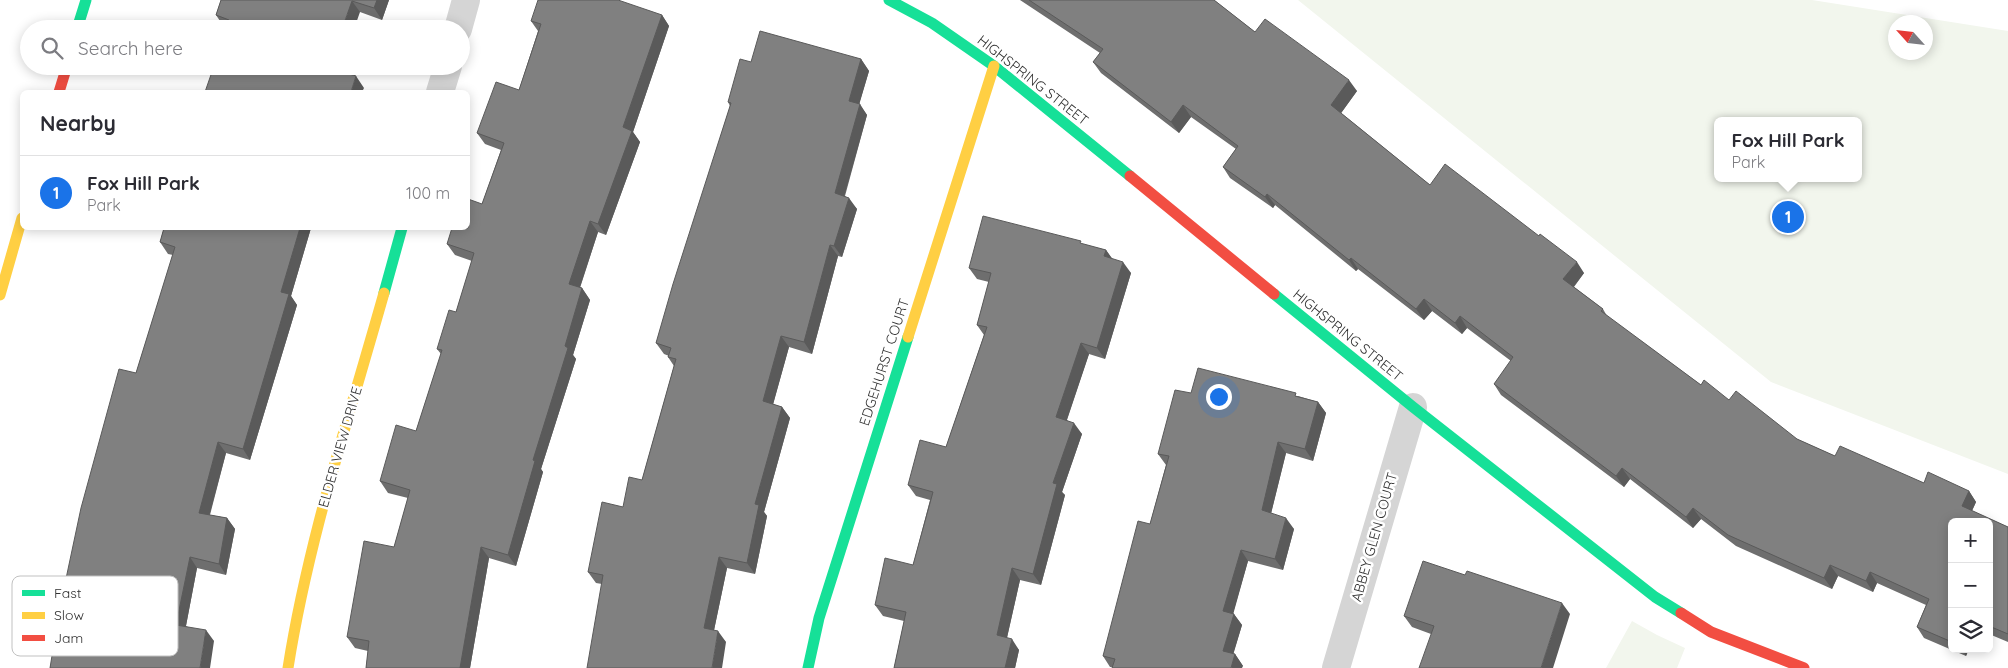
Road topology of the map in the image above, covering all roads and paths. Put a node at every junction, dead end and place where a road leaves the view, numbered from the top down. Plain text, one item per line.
1 (86, 0) edge
2 (466, 0) edge
3 (889, 0) edge
4 (80, 20) edge
5 (460, 20) edge
6 (994, 66) junction
7 (64, 75) edge
8 (445, 75) edge
9 (60, 90) edge
10 (441, 90) edge
11 (20, 225) edge
12 (401, 230) edge
13 (0, 295) edge
14 (1413, 407) junction
15 (288, 668) edge
16 (808, 668) edge
17 (1336, 668) edge
18 (1804, 668) edge

1 - 4 street
2 - 5 street
3 - 6 street, HIGHSPRING STREET
6 - 14 street, HIGHSPRING STREET
6 - 16 street, EDGEHURST COURT
7 - 9 street
8 - 10 street
11 - 13 street
12 - 15 street, ELDER VIEW DRIVE
14 - 17 street, ABBEY GLEN COURT
14 - 18 street, HIGHSPRING STREET

